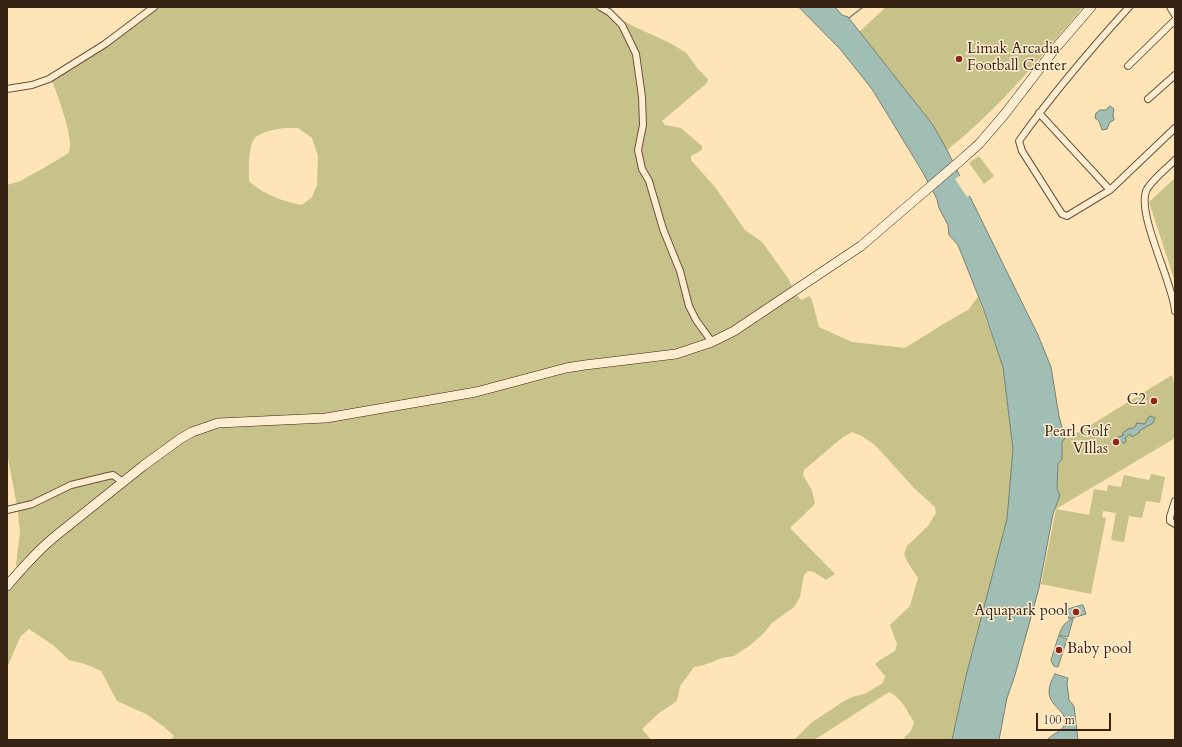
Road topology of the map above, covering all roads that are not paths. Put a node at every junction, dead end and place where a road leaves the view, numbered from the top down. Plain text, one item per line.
1 (154, 7) edge
2 (600, 7) edge
3 (1091, 7) edge
4 (1129, 7) edge
5 (1170, 7) edge
6 (1175, 15) edge
7 (1175, 20) edge
8 (1128, 66) dead end
9 (1175, 75) edge
10 (7, 89) edge
11 (1148, 99) dead end
12 (1039, 113) junction
13 (1175, 128) edge
14 (1175, 160) edge
15 (1110, 190) junction
16 (1175, 311) edge
17 (712, 342) junction
18 (123, 482) junction
19 (1175, 501) edge
20 (7, 510) edge
21 (1175, 524) edge
22 (7, 586) edge

1 - 10 street
2 - 17 street
3 - 17 street
4 - 12 street
5 - 6 street
7 - 8 street
9 - 11 street
12 - 15 street
12 - 15 street
13 - 15 street
14 - 16 street
17 - 18 street
18 - 20 street
18 - 22 street
19 - 21 street

